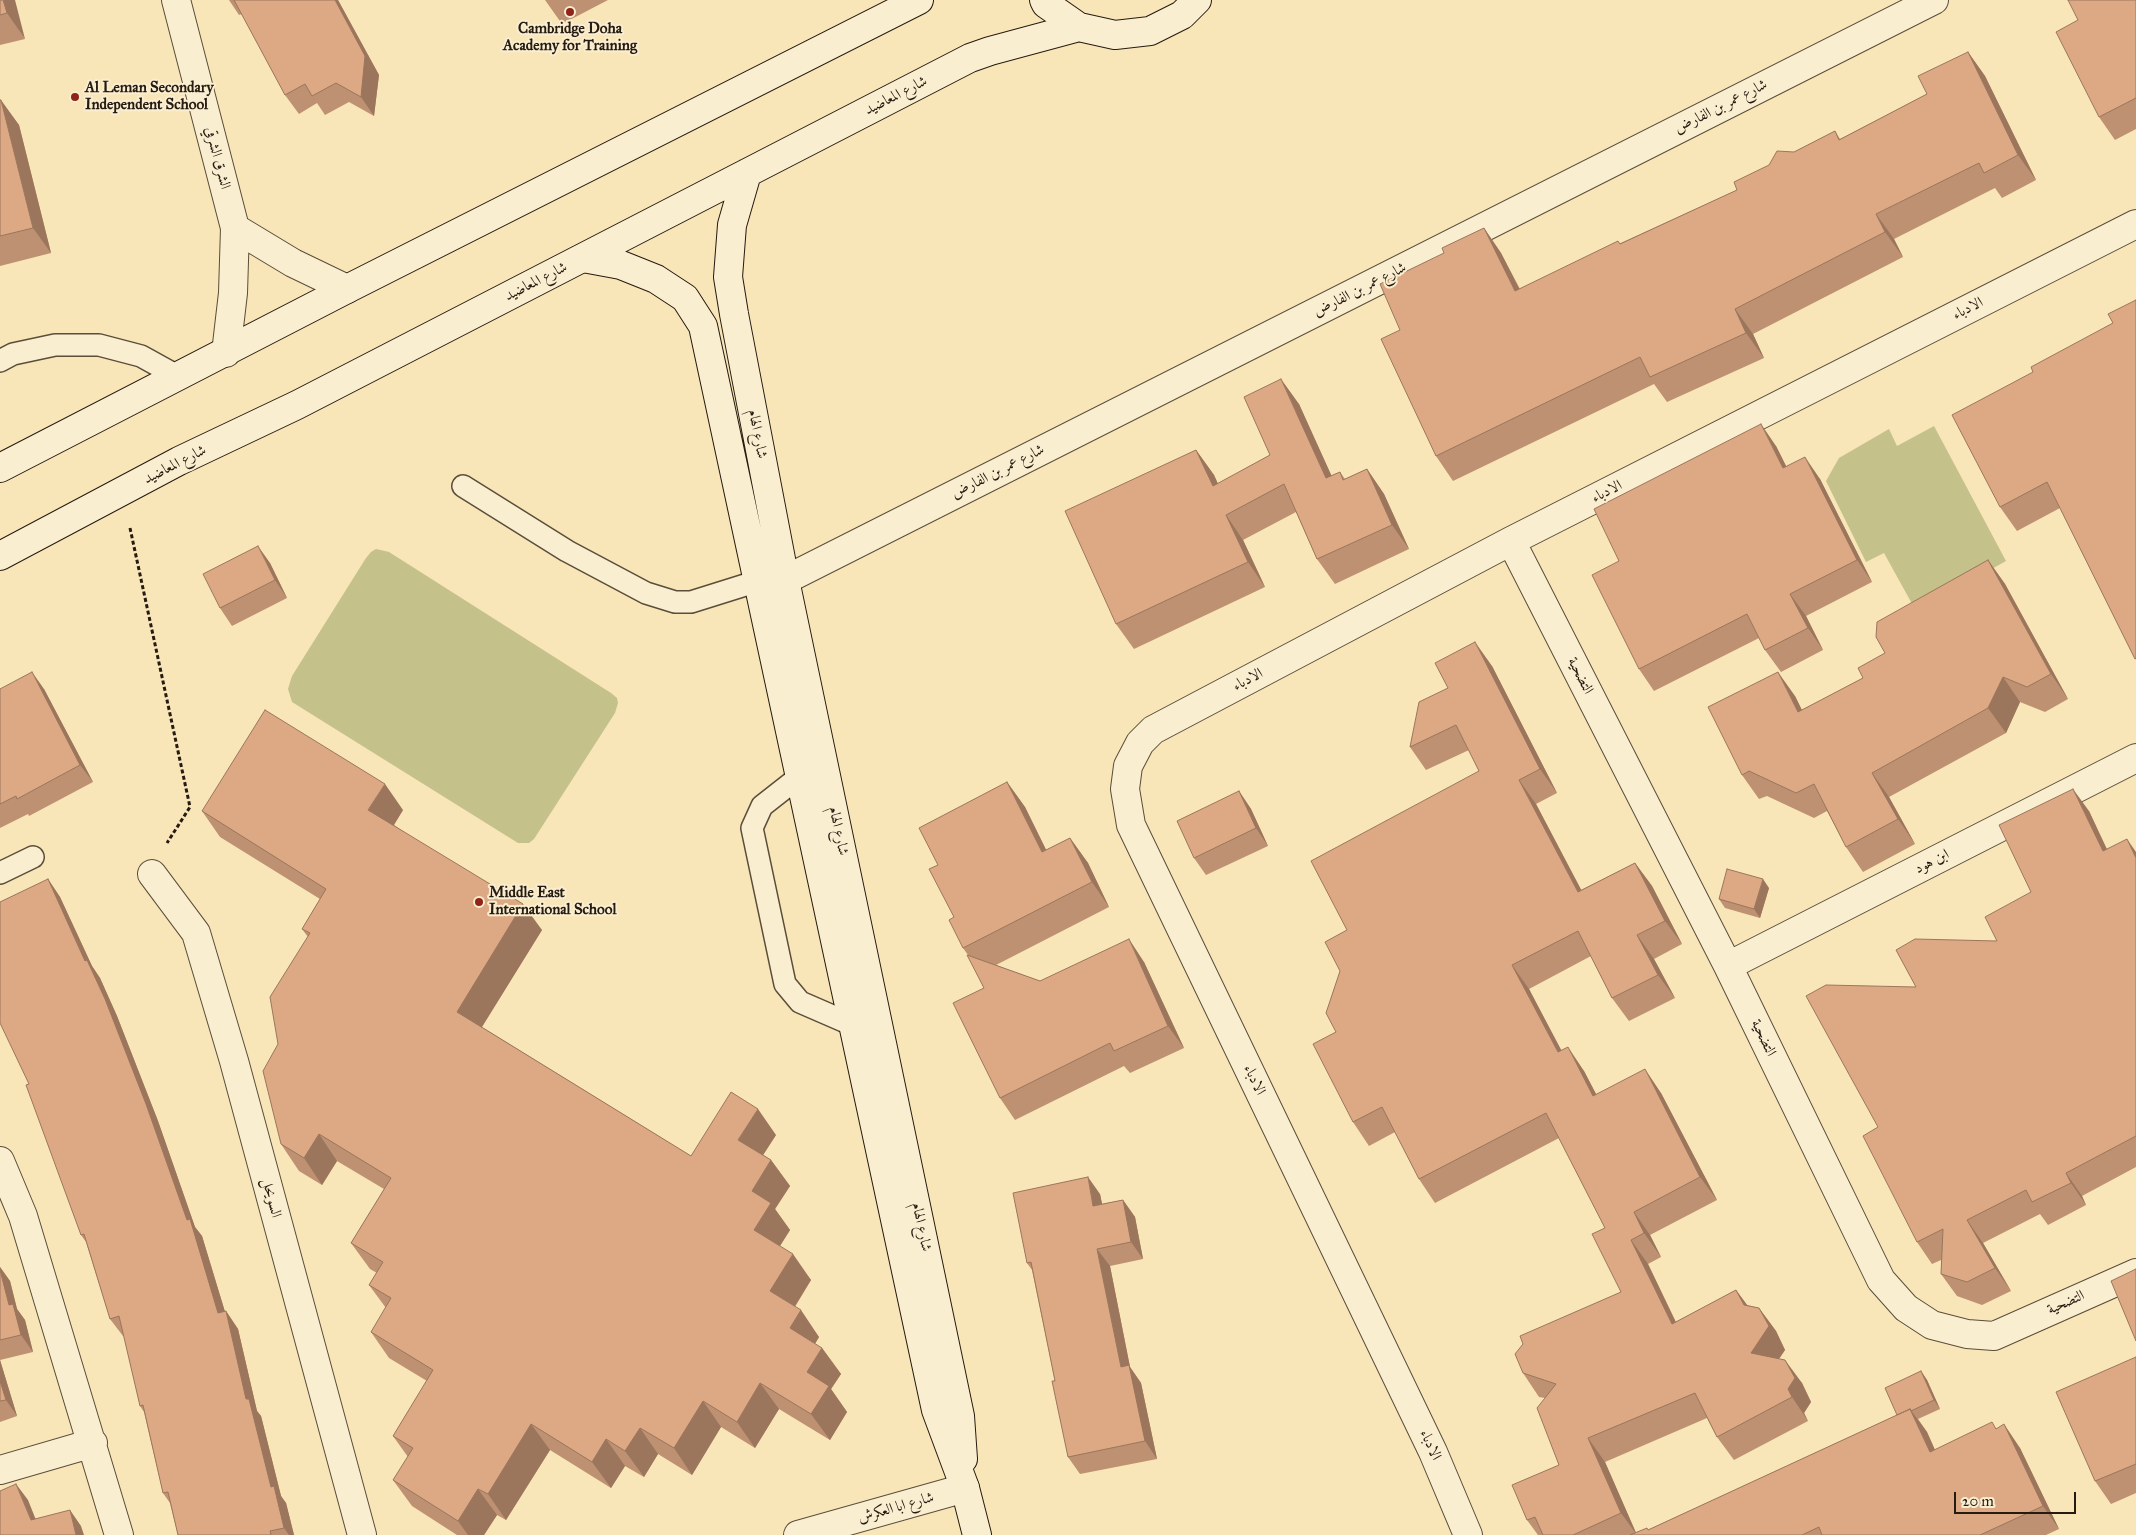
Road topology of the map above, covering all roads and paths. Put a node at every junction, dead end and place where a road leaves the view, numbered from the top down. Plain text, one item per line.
1 (176, 0) edge
2 (919, 0) edge
3 (1044, 0) edge
4 (1197, 0) edge
5 (1934, 0) edge
6 (1080, 27) junction
7 (748, 173) junction
8 (2136, 224) edge
9 (235, 228) junction
10 (583, 258) junction
11 (347, 289) junction
12 (226, 352) junction
13 (0, 361) edge
14 (179, 377) junction
15 (0, 468) edge
16 (463, 486) dead end
17 (122, 493) junction
18 (1511, 541) junction
19 (0, 556) edge
20 (785, 580) junction
21 (758, 581) junction
22 (2136, 758) edge
23 (799, 777) junction
24 (33, 857) dead end
25 (0, 873) edge
26 (152, 874) joint
27 (1728, 966) junction
28 (853, 1026) junction
29 (0, 1161) edge
30 (2136, 1273) edge
31 (93, 1443) junction
32 (0, 1470) edge
33 (965, 1488) junction
34 (119, 1535) edge
35 (362, 1535) edge
36 (798, 1535) edge
37 (977, 1535) edge
38 (1468, 1535) edge

1 - 9 street, الشرق الشرقي
2 - 11 street
3 - 6 street
4 - 6 street
5 - 20 street, شارع عمر بن الفارض
6 - 7 street, شارع المعاضيد
7 - 10 street, شارع المعاضيد
7 - 20 street, شارع الهام
8 - 18 street, الادباء
9 - 11 street
9 - 12 street, الشرق الشرقي
10 - 17 street, شارع المعاضيد
10 - 21 street, شارع الهام
11 - 12 street
12 - 14 street
13 - 14 lane
14 - 15 street
16 - 21 lane
17 - 19 street, شارع المعاضيد
17 - 26 path
18 - 27 street, التضحية
18 - 38 street, الادباء
20 - 33 street, شارع الهام
21 - 23 street, شارع الهام
22 - 27 street, ابن هود
23 - 28 street, شارع الهام
23 - 28 lane
24 - 25 lane
26 - 35 street, السويحل
27 - 30 street, التضحية
28 - 33 street, شارع الهام
29 - 31 street
31 - 32 street
31 - 34 street
33 - 36 street, شارع ابا العكرش
33 - 37 street, شارع الهام

